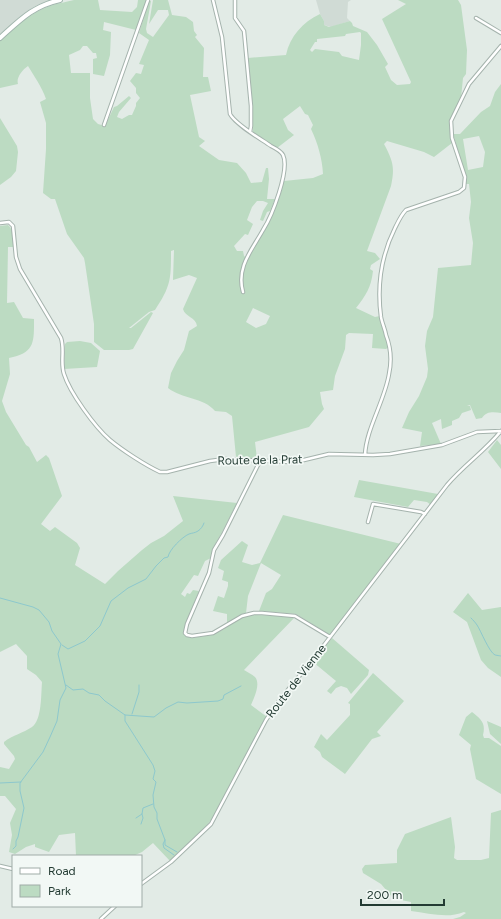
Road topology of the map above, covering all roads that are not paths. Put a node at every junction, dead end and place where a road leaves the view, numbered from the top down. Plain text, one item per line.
1 (60, 0) edge
2 (148, 0) edge
3 (213, 0) edge
4 (235, 0) edge
5 (476, 18) dead end
6 (501, 33) edge
7 (0, 38) edge
8 (501, 46) edge
9 (104, 125) dead end
10 (250, 132) junction
11 (0, 223) edge
12 (243, 292) dead end
13 (501, 431) edge
14 (365, 455) junction
15 (260, 461) junction
16 (425, 514) junction
17 (368, 522) dead end
18 (330, 637) junction
19 (0, 866) edge
20 (12, 869) edge
21 (142, 883) edge
22 (114, 907) edge
23 (101, 919) edge

1 - 7 main road
2 - 9 street
3 - 10 street
4 - 10 street
5 - 6 street
8 - 14 street
10 - 12 street
11 - 15 street, Route de la Prat
13 - 14 street, Route de la Prat
13 - 16 street, Route de Vienne
14 - 15 street, Route de la Prat
15 - 18 street
16 - 17 street
16 - 18 street, Route de Vienne
18 - 21 street, Route de Vienne
19 - 20 street
22 - 23 street

